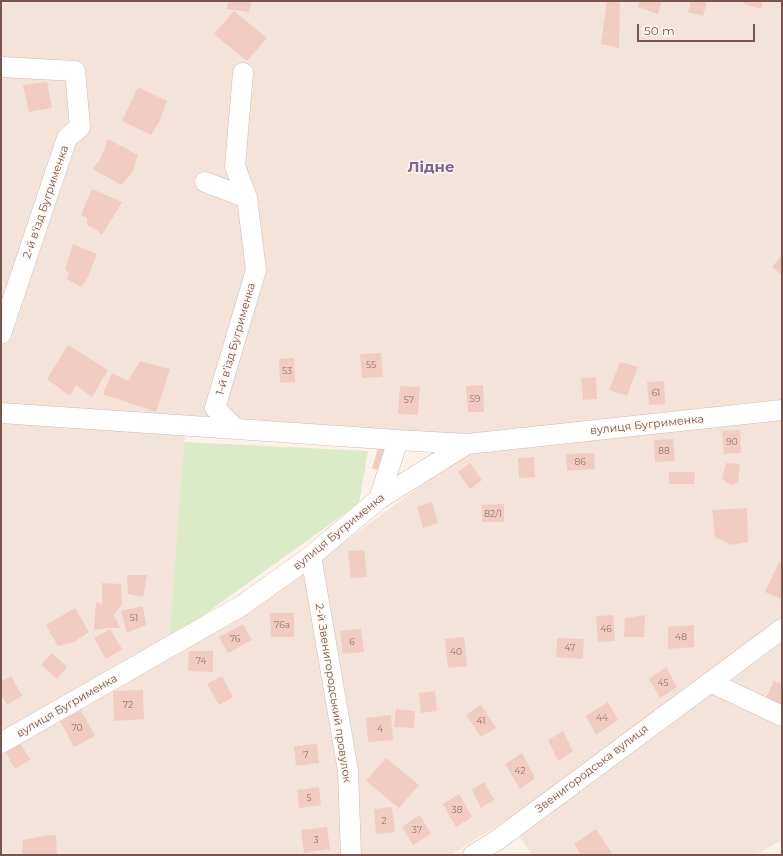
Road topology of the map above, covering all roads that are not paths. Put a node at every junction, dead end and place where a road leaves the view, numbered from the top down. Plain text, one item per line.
1 (2, 67) dead end
2 (243, 74) dead end
3 (205, 182) dead end
4 (247, 198) junction
5 (1, 334) edge
6 (782, 410) edge
7 (1, 413) edge
8 (236, 429) junction
9 (398, 440) junction
10 (467, 444) junction
11 (379, 499) junction
12 (311, 556) junction
13 (782, 629) edge
14 (710, 682) junction
15 (782, 716) edge
16 (1, 743) edge
17 (351, 855) edge
18 (473, 855) edge

1 - 5 street, 2-й в'їзд Бугрименка
2 - 4 street, 1-й в'їзд Бугрименка
3 - 4 street
4 - 8 street, 1-й в'їзд Бугрименка
6 - 10 street, вулиця Бугрименка
7 - 8 street
8 - 9 street
9 - 10 street
9 - 11 street
10 - 11 street, вулиця Бугрименка
11 - 12 street, вулиця Бугрименка
12 - 16 street, вулиця Бугрименка
12 - 17 street, 2-й Звенигородський провулок
13 - 14 street
14 - 15 street
14 - 18 street, Звенигородська вулиця

